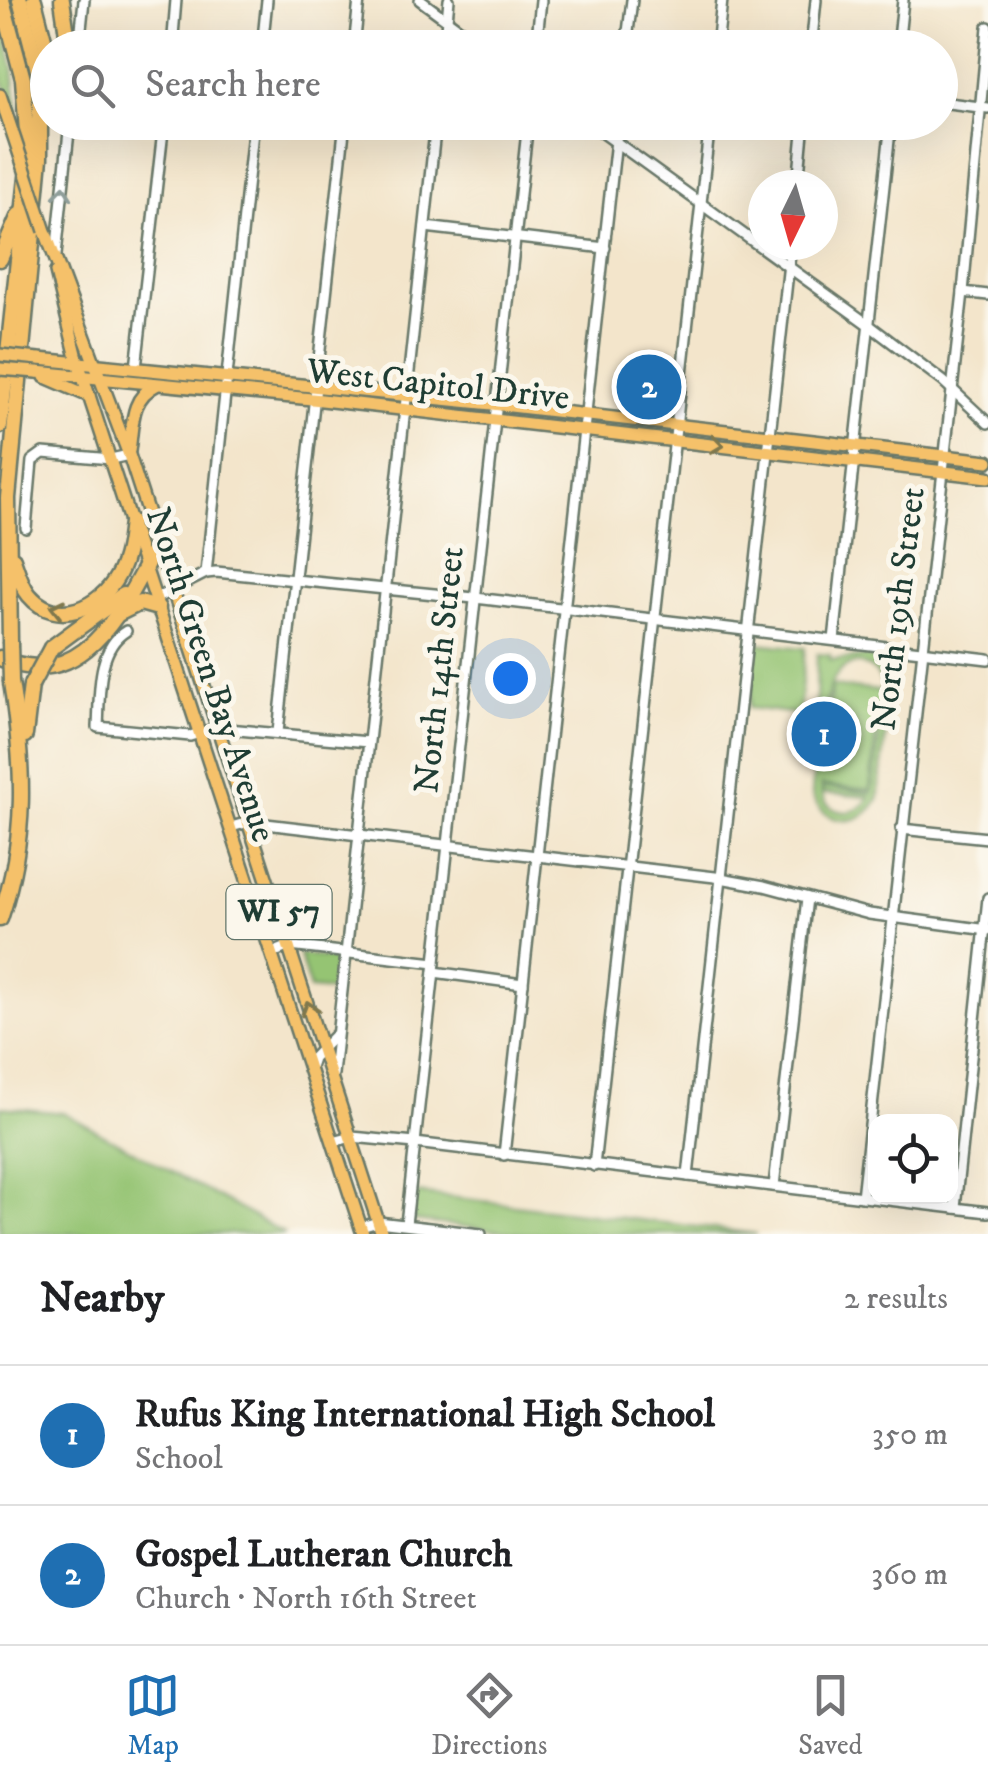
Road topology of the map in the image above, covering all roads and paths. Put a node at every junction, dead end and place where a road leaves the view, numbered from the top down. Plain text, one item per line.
1 (2, 0) edge
2 (20, 0) edge
3 (34, 0) edge
4 (62, 0) edge
5 (84, 0) edge
6 (176, 0) edge
7 (267, 0) edge
8 (359, 0) edge
9 (420, 0) edge
10 (449, 0) edge
11 (541, 0) edge
12 (632, 0) edge
13 (722, 0) edge
14 (816, 0) edge
15 (903, 0) edge
16 (447, 19) junction
17 (988, 27) edge
18 (42, 30) edge
19 (66, 30) edge
20 (80, 30) edge
21 (174, 30) edge
22 (264, 30) edge
23 (356, 30) edge
24 (446, 30) edge
25 (462, 30) edge
26 (538, 30) edge
27 (628, 30) edge
28 (719, 30) edge
29 (813, 30) edge
30 (900, 30) edge
31 (30, 39) edge
32 (0, 95) edge
33 (958, 104) edge
34 (984, 107) edge
35 (40, 140) edge
36 (48, 140) edge
37 (68, 140) edge
38 (162, 140) edge
39 (252, 140) edge
40 (343, 140) edge
41 (434, 140) edge
42 (526, 140) edge
43 (613, 140) edge
44 (708, 140) edge
45 (802, 140) edge
46 (889, 140) edge
47 (616, 142) junction
48 (799, 170) edge
49 (25, 200) junction
50 (701, 204) junction
51 (424, 227) junction
52 (516, 238) junction
53 (605, 248) junction
54 (0, 259) edge
55 (790, 260) edge
56 (32, 261) junction
57 (55, 263) junction
58 (789, 268) junction
59 (963, 292) junction
60 (988, 294) edge
61 (870, 325) junction
62 (0, 355) edge
63 (78, 362) junction
64 (94, 364) junction
65 (136, 368) junction
66 (0, 369) edge
67 (37, 372) junction
68 (83, 376) junction
69 (99, 378) junction
70 (225, 383) junction
71 (159, 384) junction
72 (317, 385) junction
73 (952, 389) junction
74 (407, 395) junction
75 (89, 396) junction
76 (315, 399) junction
77 (498, 404) junction
78 (405, 409) junction
79 (587, 415) junction
80 (496, 419) junction
81 (988, 422) edge
82 (0, 426) edge
83 (676, 426) junction
84 (585, 430) junction
85 (770, 436) junction
86 (675, 440) junction
87 (856, 446) junction
88 (768, 451) junction
89 (129, 455) junction
90 (944, 456) junction
91 (111, 459) junction
92 (854, 461) junction
93 (988, 462) edge
94 (942, 472) junction
95 (988, 477) edge
96 (131, 522) junction
97 (26, 528) dead end
98 (8, 544) junction
99 (156, 544) junction
100 (144, 570) junction
101 (206, 573) junction
102 (294, 579) junction
103 (386, 588) junction
104 (173, 590) junction
105 (476, 598) junction
106 (157, 604) junction
107 (565, 608) junction
108 (114, 617) junction
109 (656, 619) junction
110 (749, 630) junction
111 (126, 631) dead end
112 (834, 640) junction
113 (922, 651) junction
114 (0, 658) edge
115 (988, 659) edge
116 (216, 728) junction
117 (278, 732) junction
118 (200, 735) junction
119 (368, 742) junction
120 (23, 776) junction
121 (249, 822) junction
122 (231, 827) junction
123 (902, 829) junction
124 (358, 835) junction
125 (988, 838) edge
126 (448, 846) junction
127 (537, 856) junction
128 (627, 867) junction
129 (722, 878) junction
130 (806, 898) junction
131 (988, 898) edge
132 (892, 918) junction
133 (0, 919) edge
134 (986, 929) edge
135 (290, 946) junction
136 (345, 952) junction
137 (272, 953) junction
138 (435, 967) junction
139 (523, 984) junction
140 (337, 1029) junction
141 (322, 1050) junction
142 (310, 1067) junction
143 (332, 1082) junction
144 (352, 1137) junction
145 (333, 1142) junction
146 (416, 1144) junction
147 (504, 1155) junction
148 (594, 1166) junction
149 (688, 1176) junction
150 (774, 1186) junction
151 (862, 1197) junction
152 (955, 1208) junction
153 (988, 1212) edge
154 (406, 1224) junction
155 (380, 1228) edge
156 (362, 1230) edge
157 (480, 1234) edge

1 - 49 highway
2 - 31 highway
3 - 18 highway
4 - 19 highway
5 - 20 street
6 - 21 street
7 - 22 street
8 - 23 street
9 - 16 street
10 - 16 street
11 - 26 street
12 - 27 street
13 - 28 street
14 - 29 street
15 - 30 street
16 - 24 street
16 - 25 street
17 - 34 street, North 19th Street
32 - 57 main road, bridge
33 - 34 street
34 - 59 street, North 19th Street
35 - 56 highway
36 - 56 highway
57 -> 37 street
38 - 65 street
39 - 70 street
40 - 72 street
41 - 51 street
42 - 52 street, North 14th Street
43 - 47 street
44 - 50 street
45 - 48 street
46 - 61 street
47 - 50 street
47 - 53 street
49 - 54 highway
49 - 82 highway
50 - 58 street
50 - 83 street
51 - 52 street
51 - 74 street
52 - 53 street
52 - 77 street, North 14th Street
53 - 79 street
55 - 58 street
56 - 98 highway
57 - 63 main road, North Green Bay Avenue
57 - 64 main road, North Green Bay Avenue
58 - 61 street
58 - 85 street
59 - 60 street
59 - 73 street, North 19th Street
61 - 73 street
61 - 87 street
62 - 63 main road, West Capitol Drive, bridge
63 - 64 main road, West Capitol Drive
63 - 68 main road, North Green Bay Avenue / WI 57
64 - 65 main road, West Capitol Drive
64 - 69 main road, North Green Bay Avenue
65 - 70 main road, West Capitol Drive
66 - 67 main road, West Capitol Drive, bridge
67 - 68 main road, West Capitol Drive
67 - 75 main road
68 - 69 main road, West Capitol Drive
68 - 75 main road, North Green Bay Avenue / WI 57
69 - 71 main road, West Capitol Drive
69 - 89 main road, North Green Bay Avenue
70 - 71 main road, West Capitol Drive
70 - 72 main road, West Capitol Drive
70 - 76 main road, West Capitol Drive
70 - 101 street
71 - 89 main road, WI 57
72 - 74 main road, West Capitol Drive
72 - 76 street
73 - 81 street
73 - 90 street, North 19th Street
74 - 77 main road, West Capitol Drive
74 - 78 street
75 - 91 main road, North Green Bay Avenue / WI 57
76 - 78 main road, West Capitol Drive
76 - 102 street
77 - 79 main road, West Capitol Drive
77 - 80 street, North 14th Street
78 - 80 main road, West Capitol Drive
78 - 103 street
79 - 83 main road, West Capitol Drive
79 - 84 street
80 - 84 main road, West Capitol Drive
80 - 105 street, North 14th Street
83 - 85 main road, West Capitol Drive
83 - 86 street
84 - 86 main road, West Capitol Drive
84 - 107 street
85 - 87 main road, West Capitol Drive
85 - 88 street
86 -> 88 main road, West Capitol Drive
86 - 109 street
87 - 90 main road, West Capitol Drive
87 - 92 street
88 - 92 main road, West Capitol Drive
88 - 110 street
89 - 91 street
89 - 99 main road, North Green Bay Avenue / WI 57
90 - 93 main road, West Capitol Drive
90 - 94 street, North 19th Street
91 - 96 main road, North Green Bay Avenue / WI 57
91 - 97 street
92 - 94 main road, West Capitol Drive
92 - 112 street
94 - 95 main road, West Capitol Drive
94 - 113 street, North 19th Street
96 -> 98 highway
96 - 100 main road, North Green Bay Avenue / WI 57
98 - 120 highway, bridge
99 - 100 highway
99 - 104 main road, North Green Bay Avenue / WI 57
100 - 106 main road, North Green Bay Avenue / WI 57
100 - 108 highway
100 - 120 highway, bridge
101 - 102 street
101 - 104 street
102 - 103 street
102 - 117 street
103 - 105 street
103 - 119 street
104 - 106 street
104 - 116 main road, North Green Bay Avenue / WI 57
105 - 107 street
105 - 126 street, North 14th Street
106 - 108 highway
106 - 118 main road, North Green Bay Avenue / WI 57
107 - 109 street
107 - 127 street
108 - 114 highway
109 - 110 street
109 - 128 street
110 - 112 street
110 - 129 street
111 - 118 street
112 - 113 street
113 - 115 street
113 - 123 street, North 19th Street
116 - 117 street
116 - 118 street
116 - 121 main road, North Green Bay Avenue / WI 57
117 - 119 street
118 - 122 main road, North Green Bay Avenue / WI 57
119 - 124 street
120 - 133 highway
121 - 122 street
121 - 124 street
121 - 135 main road, North Green Bay Avenue / WI 57
122 - 137 main road, North Green Bay Avenue / WI 57
123 - 125 street
123 - 132 street, North 19th Street
124 - 126 street
124 - 136 street
126 - 127 street
126 - 138 street, North 14th Street
127 - 128 street
127 - 139 street
128 - 129 street
128 - 148 street
129 - 130 street
129 - 149 street
130 - 132 street
130 - 150 street
131 - 134 street
132 - 134 street
132 - 151 street, North 19th Street
134 - 152 street
135 - 136 street
135 - 137 street
141 -> 135 main road, North Green Bay Avenue / WI 57
136 - 138 street
136 - 140 street
137 - 142 main road, North Green Bay Avenue / WI 57
138 - 139 street
138 - 146 street, North 14th Street
139 - 147 street
140 - 141 street
140 - 143 street
141 - 142 street
141 - 143 main road, North Green Bay Avenue / WI 57
142 - 145 main road, North Green Bay Avenue / WI 57
143 - 144 main road, North Green Bay Avenue / WI 57
144 - 145 street
144 - 146 street
144 - 155 main road, North Green Bay Avenue / WI 57
145 - 156 main road, North Green Bay Avenue / WI 57
146 - 147 street
146 - 154 street, North 14th Street
147 - 148 street
148 - 149 street
149 - 150 street
150 - 151 street
151 - 152 street
152 - 153 street
154 - 155 street
154 - 157 street
155 - 156 street

